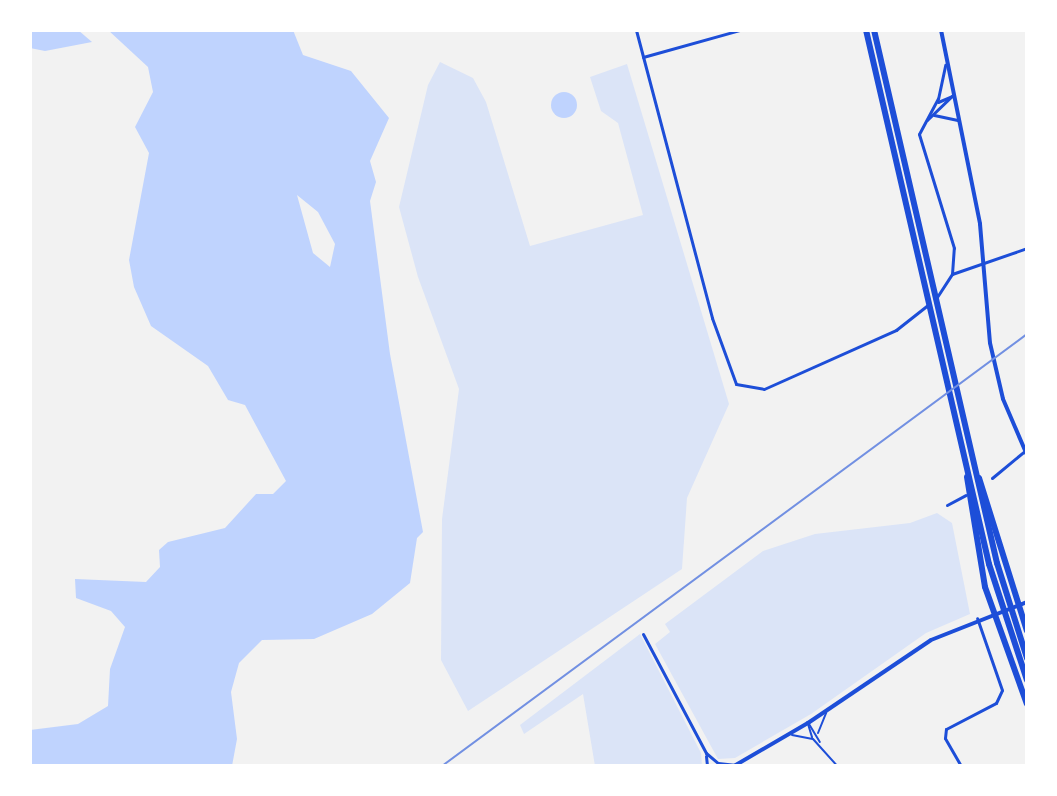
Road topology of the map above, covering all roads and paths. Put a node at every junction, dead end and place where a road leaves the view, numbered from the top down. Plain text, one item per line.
1 (636, 30) edge
2 (740, 30) edge
3 (865, 30) edge
4 (941, 30) edge
5 (873, 34) edge
6 (643, 57) junction
7 (945, 65) junction
8 (952, 96) junction
9 (935, 104) junction
10 (934, 115) junction
11 (957, 120) junction
12 (924, 122) junction
13 (1027, 248) edge
14 (952, 274) junction
15 (1026, 451) edge
16 (969, 461) junction
17 (992, 478) dead end
18 (966, 495) dead end
19 (947, 505) dead end
20 (1027, 602) edge
21 (1008, 616) junction
22 (977, 618) junction
23 (1027, 631) edge
24 (643, 634) dead end
25 (1027, 658) edge
26 (1027, 680) edge
27 (1027, 704) edge
28 (829, 709) junction
29 (808, 723) junction
30 (818, 733) junction
31 (788, 735) junction
32 (813, 739) junction
33 (820, 743) junction
34 (706, 753) junction
35 (713, 760) junction
36 (735, 765) edge
37 (708, 766) edge
38 (715, 766) edge
39 (837, 766) edge
40 (961, 766) edge

1 - 6 street
2 - 6 street
3 - 5 highway
4 - 7 street
5 - 16 highway
6 - 14 street
7 - 8 street
7 - 9 street
8 - 9 street
8 - 10 street
8 - 11 street
9 - 12 street
10 - 11 street
10 - 12 street
11 - 15 street
12 - 14 street
13 - 14 street
15 - 17 street
16 - 21 highway
16 - 23 highway
16 - 27 highway
18 - 19 street
20 - 22 street
21 - 25 highway
21 - 26 highway
22 - 28 street
22 - 40 street
24 - 34 street
28 - 29 street
28 - 30 lane
29 - 30 lane
29 - 31 street
29 - 32 lane
30 - 33 lane
31 - 32 lane
31 - 36 street
32 - 33 lane
33 - 39 lane
34 - 35 street
34 - 37 street
35 - 36 street
35 - 38 street

